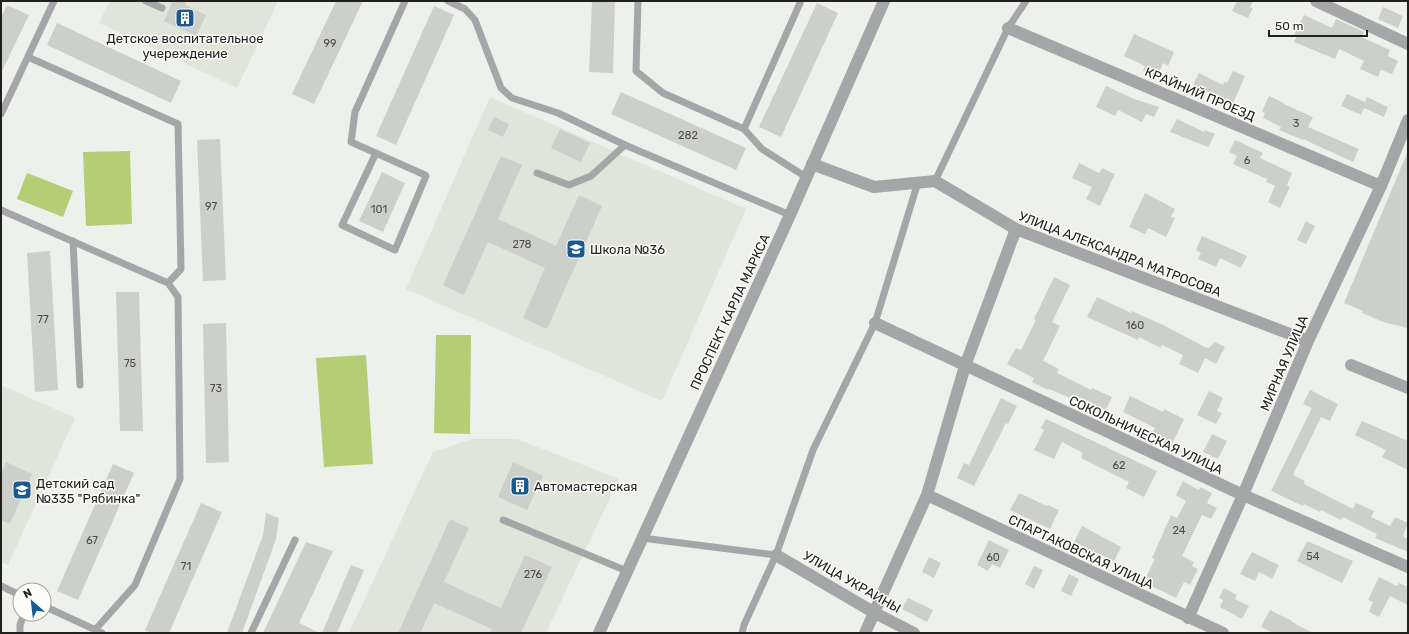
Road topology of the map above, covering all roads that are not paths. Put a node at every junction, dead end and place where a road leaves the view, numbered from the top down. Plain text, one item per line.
1 (54, 1) edge
2 (146, 1) edge
3 (405, 1) edge
4 (448, 1) edge
5 (638, 1) edge
6 (884, 1) edge
7 (1026, 1) edge
8 (1316, 1) edge
9 (800, 3) dead end
10 (162, 8) dead end
11 (1008, 28) junction
12 (1408, 44) edge
13 (28, 57) junction
14 (1, 114) edge
15 (1408, 120) edge
16 (744, 128) junction
17 (625, 145) junction
18 (376, 153) junction
19 (812, 164) junction
20 (537, 173) dead end
21 (806, 177) junction
22 (935, 181) junction
23 (918, 182) junction
24 (1381, 186) junction
25 (1, 210) edge
26 (790, 215) junction
27 (1016, 229) junction
28 (73, 241) junction
29 (168, 283) junction
30 (875, 324) junction
31 (1308, 341) junction
32 (1351, 365) dead end
33 (965, 366) junction
34 (80, 385) dead end
35 (1408, 388) edge
36 (927, 495) junction
37 (1243, 495) junction
38 (504, 520) dead end
39 (642, 538) junction
40 (295, 540) dead end
41 (776, 555) junction
42 (1408, 567) edge
43 (627, 571) junction
44 (1, 586) edge
45 (12, 591) edge
46 (52, 610) edge
47 (875, 613) junction
48 (1188, 618) junction
49 (21, 622) edge
50 (98, 631) edge
51 (20, 633) edge
52 (250, 633) edge
53 (599, 633) edge
54 (742, 633) edge
55 (865, 633) edge
56 (914, 633) edge
57 (1223, 633) edge

1 - 13 lane
2 - 10 lane
3 - 18 lane
4 - 17 lane
5 - 16 lane
6 - 19 street, ПРОСПЕКТ КАРЛА МАРКСА
7 - 11 lane
8 - 12 street
9 - 16 lane
11 - 22 lane
11 - 24 street, КРАЙНИЙ ПРОЕЗД
13 - 14 lane
13 - 29 lane
15 - 24 street, МИРНАЯ УЛИЦА
16 - 21 lane
17 - 20 lane
17 - 26 lane
18 - 18 lane
19 - 21 street, ПРОСПЕКТ КАРЛА МАРКСА
19 - 23 street
21 - 26 street, ПРОСПЕКТ КАРЛА МАРКСА
22 - 23 street
22 - 27 street, УЛИЦА АЛЕКСАНДРА МАТРОСОВА
23 - 30 lane
24 - 31 street, МИРНАЯ УЛИЦА
25 - 28 lane
26 - 39 street, ПРОСПЕКТ КАРЛА МАРКСА
27 - 31 street, УЛИЦА АЛЕКСАНДРА МАТРОСОВА
27 - 33 street
28 - 29 lane
28 - 34 lane
29 - 50 lane
30 - 33 street, СОКОЛЬНИЧЕСКАЯ УЛИЦА
30 - 41 lane
31 - 37 street, МИРНАЯ УЛИЦА
32 - 35 street
33 - 36 street
33 - 37 street, СОКОЛЬНИЧЕСКАЯ УЛИЦА
36 - 47 street
36 - 48 street, СПАРТАКОВСКАЯ УЛИЦА
37 - 42 street, СОКОЛЬНИЧЕСКАЯ УЛИЦА
37 - 48 street, МИРНАЯ УЛИЦА
38 - 43 lane
39 - 41 lane
39 - 43 street, ПРОСПЕКТ КАРЛА МАРКСА
40 - 52 lane
41 - 47 street, УЛИЦА УКРАИНЫ
41 - 54 lane
43 - 53 street, ПРОСПЕКТ КАРЛА МАРКСА
44 - 45 lane
46 - 50 lane
47 - 55 street
47 - 56 street, УЛИЦА УКРАИНЫ
48 - 57 street, СПАРТАКОВСКАЯ УЛИЦА
49 - 51 lane

